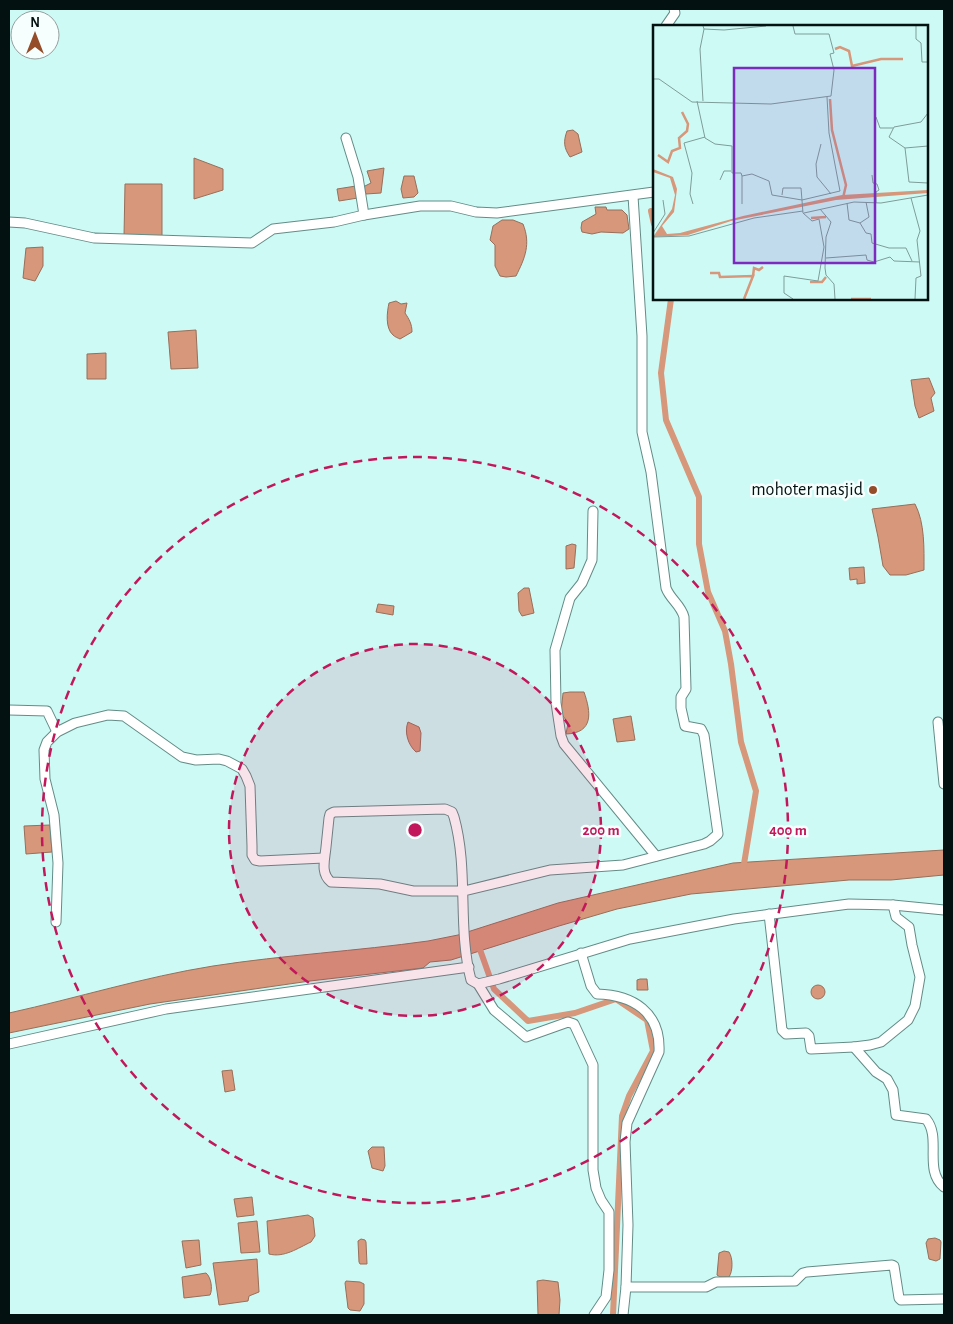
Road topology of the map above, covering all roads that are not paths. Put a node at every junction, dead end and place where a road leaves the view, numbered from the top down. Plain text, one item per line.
1 (674, 9) edge
2 (667, 25) edge
3 (346, 138) dead end
4 (653, 192) edge
5 (633, 196) junction
6 (364, 215) junction
7 (9, 222) edge
8 (593, 511) dead end
9 (9, 710) edge
10 (938, 722) dead end
11 (57, 732) junction
12 (944, 784) edge
13 (656, 856) junction
14 (324, 858) junction
15 (464, 891) junction
16 (893, 905) junction
17 (944, 910) edge
18 (769, 914) junction
19 (56, 922) dead end
20 (581, 953) junction
21 (468, 962) junction
22 (481, 984) junction
23 (9, 1044) edge
24 (854, 1047) junction
25 (944, 1187) edge
26 (626, 1287) junction
27 (944, 1299) edge
28 (594, 1315) edge
29 (623, 1315) edge

1 - 2 street
3 - 6 street
4 - 5 street
5 - 6 street
5 - 13 street
6 - 7 street
8 - 13 street
9 - 11 street
10 - 12 street
11 - 14 street
11 - 19 street
13 - 15 street
14 - 15 street
14 - 15 street
15 - 21 street
16 - 17 street
16 - 18 street
16 - 24 street
18 - 20 street
18 - 24 street
20 - 22 street
20 - 26 street
21 - 22 street
21 - 23 street
22 - 28 street
24 - 25 street
26 - 27 street
26 - 29 street

